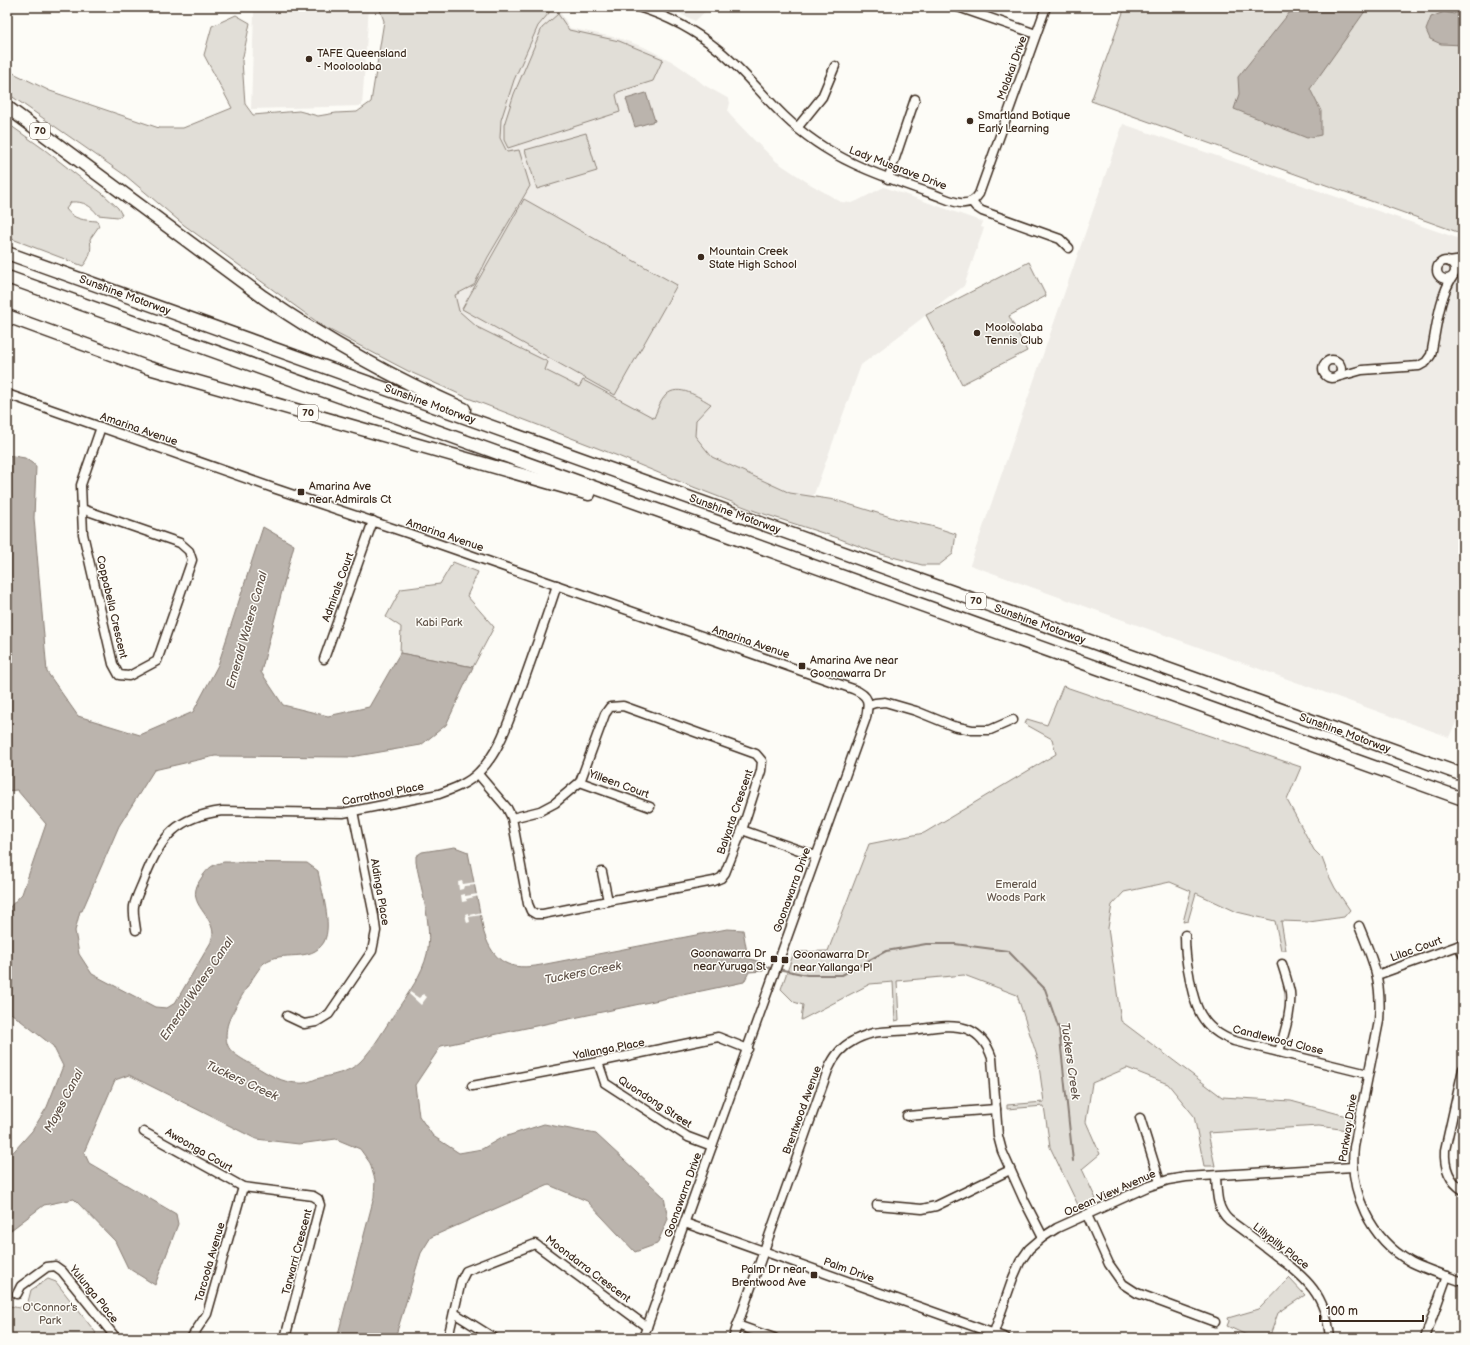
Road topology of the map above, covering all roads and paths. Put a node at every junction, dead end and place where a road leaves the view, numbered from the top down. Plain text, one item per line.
1 (638, 7) edge
2 (958, 7) edge
3 (1046, 7) edge
4 (1036, 34) junction
5 (834, 66) dead end
6 (915, 99) dead end
7 (7, 107) edge
8 (797, 128) junction
9 (888, 178) junction
10 (972, 202) junction
11 (1069, 248) dead end
12 (7, 253) edge
13 (1463, 260) edge
14 (1448, 262) junction
15 (1463, 267) edge
16 (1454, 274) junction
17 (7, 277) edge
18 (1439, 277) junction
19 (1442, 300) junction
20 (7, 316) edge
21 (1337, 362) junction
22 (1362, 370) junction
23 (1337, 377) junction
24 (7, 394) edge
25 (490, 426) junction
26 (101, 427) junction
27 (612, 494) junction
28 (82, 509) junction
29 (373, 521) junction
30 (557, 585) junction
31 (324, 659) dead end
32 (869, 706) junction
33 (1013, 720) dead end
34 (478, 774) junction
35 (1463, 775) edge
36 (580, 782) junction
37 (1463, 800) edge
38 (650, 807) dead end
39 (353, 812) junction
40 (512, 818) junction
41 (742, 830) junction
42 (816, 856) junction
43 (602, 872) dead end
44 (608, 900) junction
45 (1359, 926) dead end
46 (136, 930) dead end
47 (1185, 935) dead end
48 (1461, 944) edge
49 (1463, 955) edge
50 (1282, 964) dead end
51 (1377, 975) junction
52 (287, 1016) dead end
53 (748, 1048) junction
54 (1279, 1052) junction
55 (598, 1062) junction
56 (1463, 1069) edge
57 (1368, 1074) junction
58 (472, 1086) dead end
59 (1461, 1090) edge
60 (996, 1109) junction
61 (907, 1116) dead end
62 (1140, 1118) dead end
63 (144, 1132) dead end
64 (712, 1146) junction
65 (1353, 1167) junction
66 (1010, 1170) junction
67 (1216, 1176) junction
68 (1160, 1182) junction
69 (242, 1187) junction
70 (1463, 1190) edge
71 (877, 1205) dead end
72 (1087, 1215) junction
73 (685, 1223) junction
74 (1043, 1236) junction
75 (763, 1251) junction
76 (1447, 1276) junction
77 (1463, 1282) edge
78 (17, 1294) dead end
79 (454, 1313) junction
80 (1215, 1322) dead end
81 (737, 1325) junction
82 (647, 1327) junction
83 (992, 1336) edge
84 (116, 1338) edge
85 (191, 1338) edge
86 (285, 1338) edge
87 (448, 1338) edge
88 (494, 1338) edge
89 (643, 1338) edge
90 (732, 1338) edge
91 (774, 1338) edge
92 (1006, 1338) edge
93 (1330, 1338) edge
94 (1425, 1338) edge

1 - 8 street, Lady Musgrave Drive
2 - 4 street
3 - 4 street, Molakai Drive
4 - 10 street, Molakai Drive
5 - 8 street
6 - 9 street
7 - 25 highway, 70
8 - 9 street, Lady Musgrave Drive
9 - 10 street, Lady Musgrave Drive
10 - 11 street
12 - 25 highway, Sunshine Motorway
13 - 14 street
14 - 16 street
14 - 18 street
15 - 16 street
16 - 18 street
16 - 19 street
17 - 27 highway, Sunshine Motorway
18 - 19 street
19 - 22 street
20 - 27 highway, 70
21 - 22 street
21 - 23 street
21 - 23 street
22 - 23 street
24 - 26 street, Amarina Avenue
25 - 35 highway, Sunshine Motorway / 70
26 - 28 street, Coppabella Crescent
26 - 29 street, Amarina Avenue
27 - 37 highway, Sunshine Motorway / 70
28 - 28 street, Coppabella Crescent
29 - 30 street, Amarina Avenue
29 - 31 street, Admirals Court
30 - 32 street, Amarina Avenue
30 - 34 street, Carrothool Place
32 - 33 street
32 - 42 street, Goonawarra Drive
34 - 39 street, Carrothool Place
34 - 40 street, Balyarta Crescent
36 - 38 street, Yilleen Court
36 - 40 street, Balyarta Crescent
36 - 41 street, Balyarta Crescent
39 - 46 street, Carrothool Place
39 - 52 street, Aldinga Place
40 - 44 street, Balyarta Crescent
41 - 42 street
41 - 44 street, Balyarta Crescent
42 - 53 street, Goonawarra Drive
43 - 44 street
45 - 51 street, Parkway Drive
47 - 54 street, Candlewood Close
48 - 49 street
48 - 51 street, Lilac Court
50 - 54 street
51 - 57 street, Parkway Drive
53 - 55 street, Yallanga Place
53 - 64 street, Goonawarra Drive
54 - 57 street, Candlewood Close
55 - 58 street, Yallanga Place
55 - 64 street, Quondong Street
56 - 59 street
57 - 65 street, Parkway Drive
59 - 70 street
60 - 61 street
60 - 66 street, Brentwood Avenue
60 - 75 street, Brentwood Avenue
62 - 68 street
63 - 69 street, Awoonga Court
64 - 73 street, Goonawarra Drive
65 - 67 street, Ocean View Avenue
65 - 76 street, Parkway Drive
66 - 71 street
66 - 74 street, Brentwood Avenue
67 - 68 street, Ocean View Avenue
67 - 93 street, Lillypilly Place
68 - 72 street, Ocean View Avenue
69 - 85 street, Tarcoola Avenue
69 - 86 street, Tarwarri Crescent
72 - 74 street, Ocean View Avenue
72 - 80 street
73 - 75 street, Palm Drive
73 - 82 street, Goonawarra Drive
74 - 83 street, Ocean View Avenue
75 - 81 street, Brentwood Avenue
75 - 83 street, Palm Drive
76 - 77 street, Parkway Drive
76 - 94 street
78 - 84 street, Yulunga Place
79 - 82 street, Moondarra Crescent
79 - 87 street, Moondarra Crescent
79 - 88 street
81 - 90 street, Brentwood Avenue
81 - 91 street
82 - 89 street, Goonawarra Drive
83 - 92 street, Palm Drive

